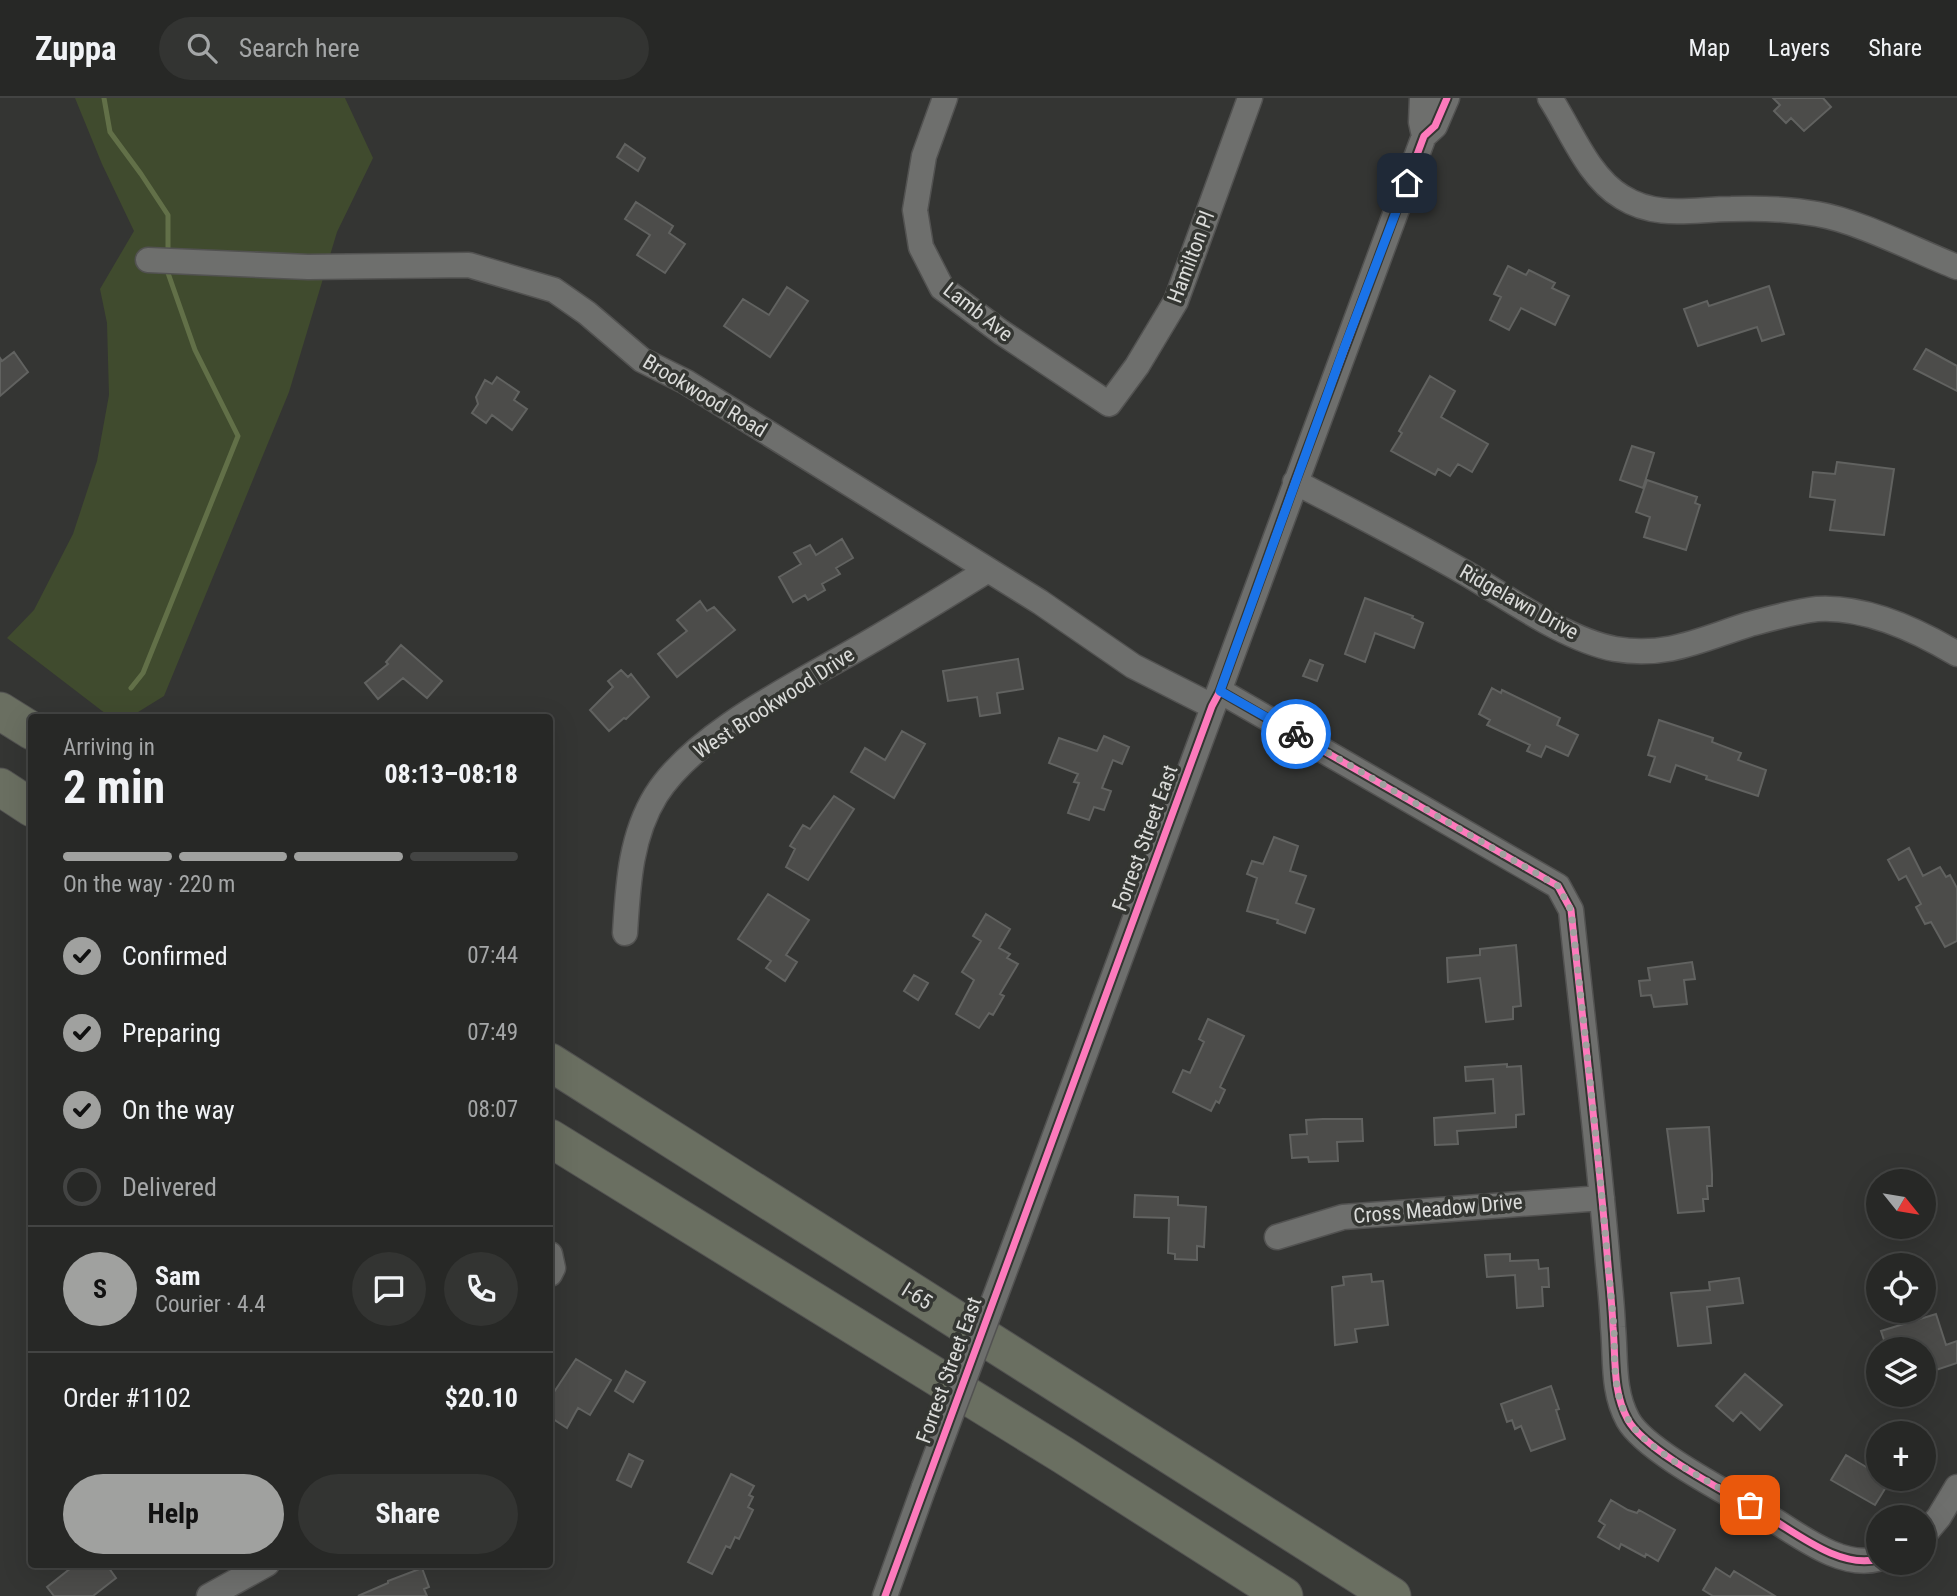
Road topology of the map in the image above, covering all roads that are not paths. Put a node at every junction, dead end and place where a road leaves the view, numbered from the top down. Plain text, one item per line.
1 (945, 98) edge
2 (1250, 98) edge
3 (1422, 98) edge
4 (1447, 98) edge
5 (1550, 98) edge
6 (1424, 136) junction
7 (148, 260) dead end
8 (1957, 267) edge
9 (1109, 404) joint
10 (1295, 482) junction
11 (988, 570) junction
12 (1957, 654) edge
13 (1216, 699) junction
14 (0, 711) edge
15 (28, 728) edge
16 (0, 787) edge
17 (28, 805) edge
18 (625, 933) dead end
19 (553, 1064) edge
20 (553, 1140) edge
21 (1602, 1198) junction
22 (1277, 1237) dead end
23 (1957, 1487) edge
24 (1936, 1521) edge
25 (1866, 1562) edge
26 (260, 1568) edge
27 (208, 1596) edge
28 (884, 1596) edge
29 (1284, 1596) edge
30 (1392, 1596) edge

1 - 9 street, Lamb Ave
2 - 9 street, Hamilton Pl
3 - 6 street, Forrest Street East
4 - 6 street, Forrest Street East
5 - 8 street
6 - 10 street, Forrest Street East
7 - 11 street, Brookwood Road
10 - 12 street, Ridgelawn Drive
10 - 13 street, Forrest Street East
11 - 13 street, Brookwood Road
11 - 18 street, West Brookwood Drive
13 - 21 street, Brookwood Road
13 - 28 street, Forrest Street East, bridge
14 - 15 highway
16 - 17 highway
19 - 30 highway, I-65
20 - 29 highway
21 - 22 street, Cross Meadow Drive
21 - 25 street, Brookwood Road
23 - 24 street
26 - 27 street

